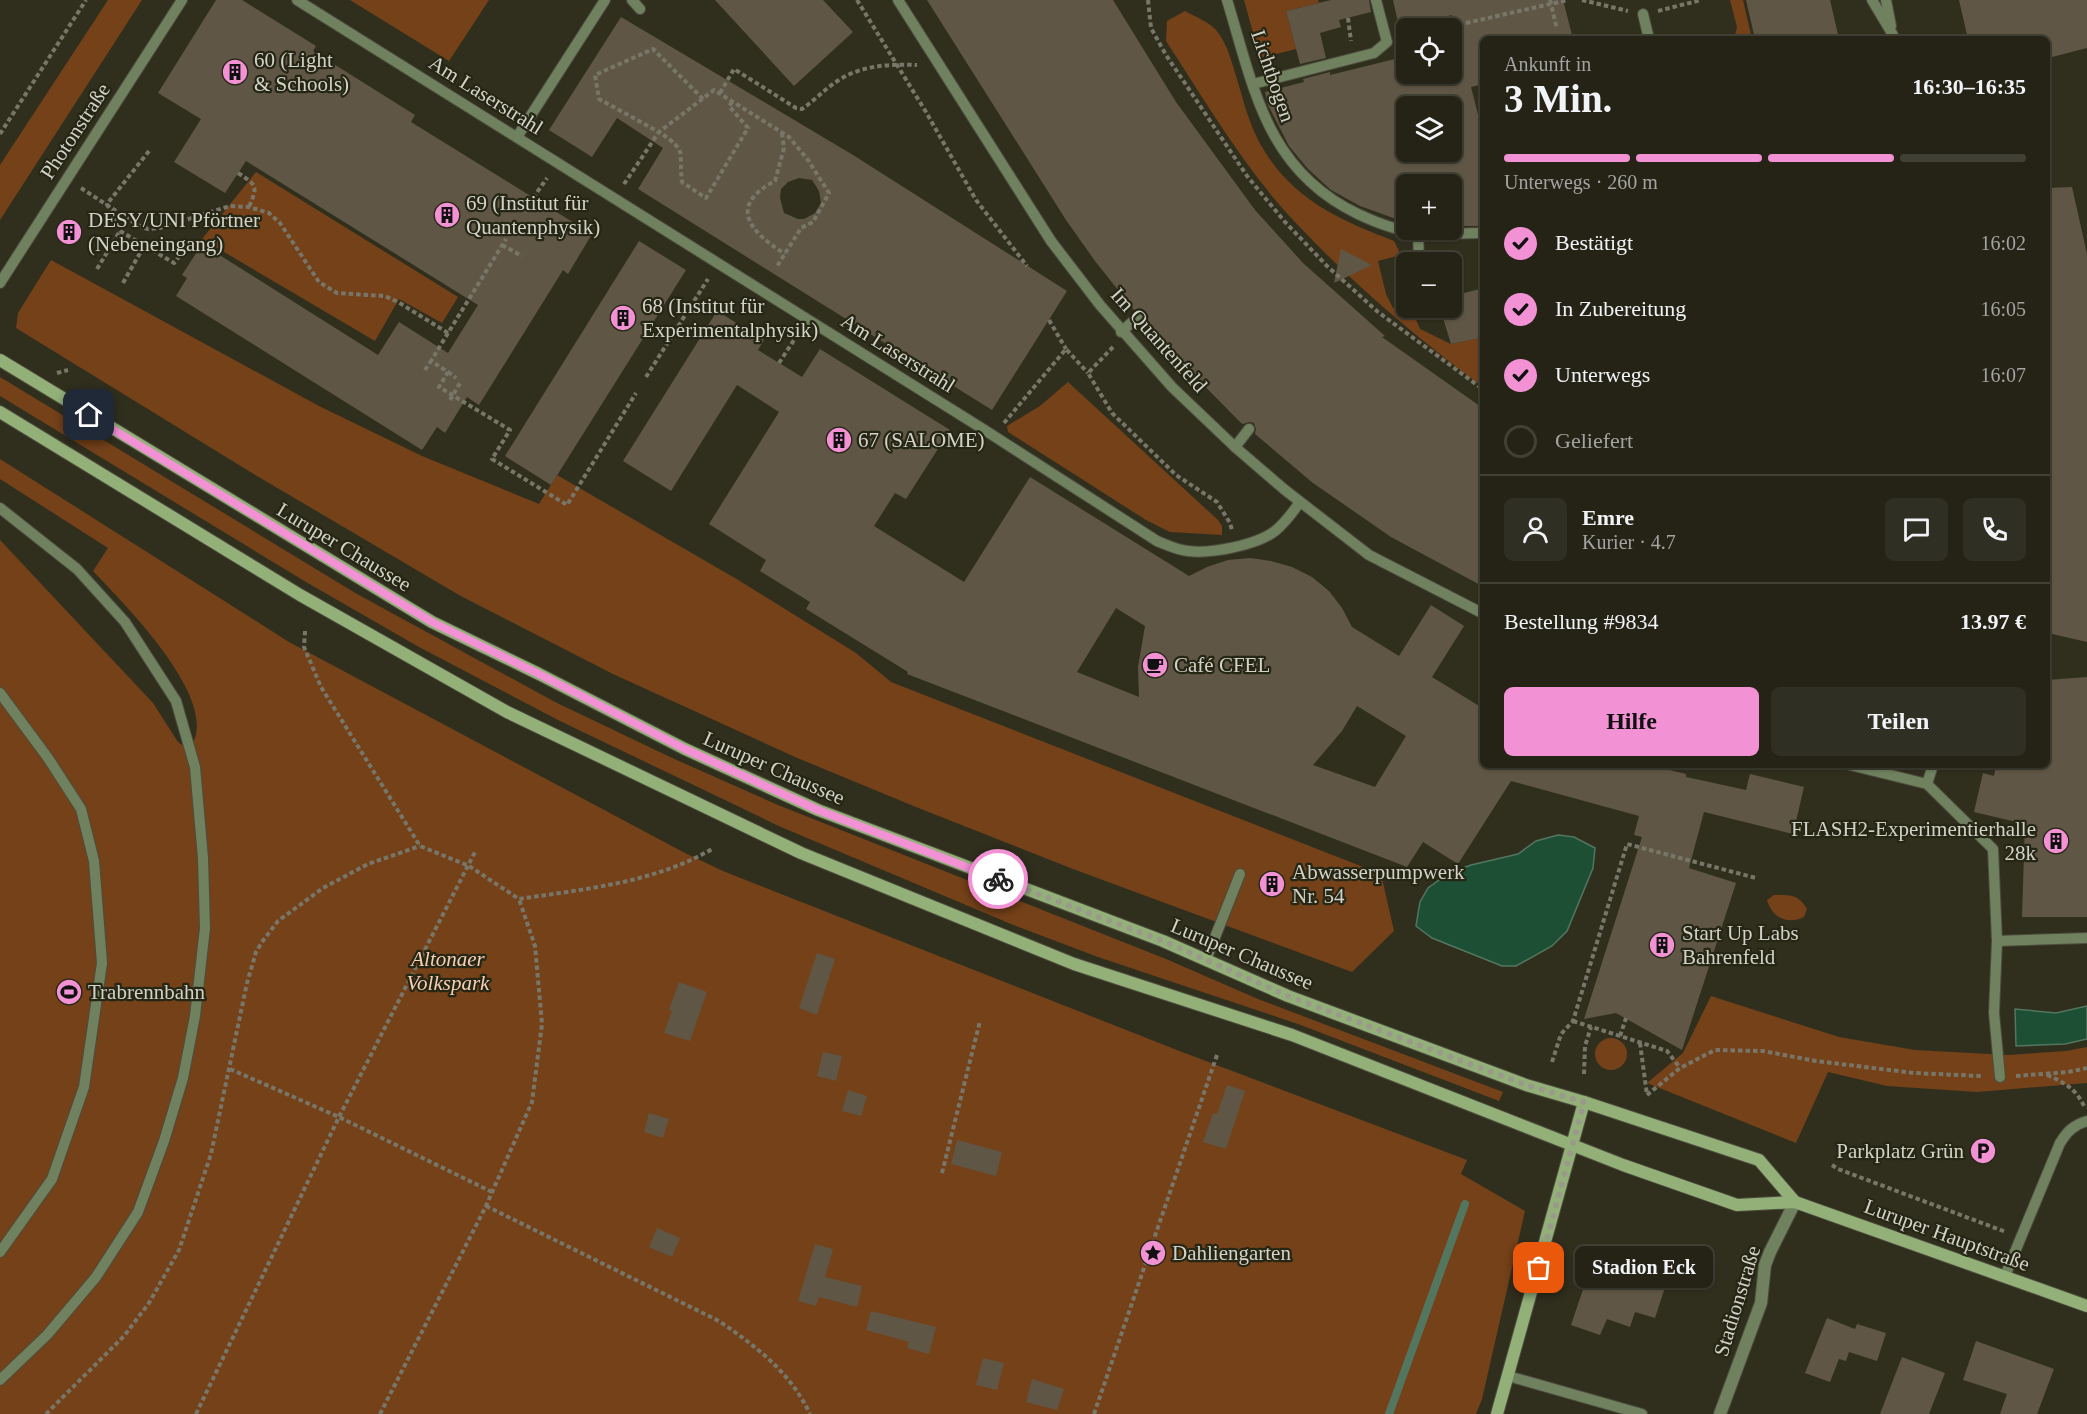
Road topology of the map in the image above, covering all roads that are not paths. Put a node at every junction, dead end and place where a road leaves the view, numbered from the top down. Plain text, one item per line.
1 (182, 0) edge
2 (297, 0) edge
3 (605, 0) edge
4 (898, 0) edge
5 (1227, 0) edge
6 (1376, 0) edge
7 (1872, 0) edge
8 (1886, 0) edge
9 (1643, 15) road end
10 (1648, 36) edge
11 (1892, 36) edge
12 (1893, 36) edge
13 (1253, 84) junction
14 (517, 137) junction
15 (1396, 227) edge
16 (1462, 233) edge
17 (1480, 233) edge
18 (0, 283) edge
19 (1139, 316) dead end
20 (1124, 334) junction
21 (0, 360) edge
22 (0, 412) edge
23 (1249, 429) dead end
24 (1235, 447) junction
25 (1300, 502) junction
26 (0, 508) edge
27 (1480, 612) edge
28 (0, 693) edge
29 (1862, 768) edge
30 (1932, 768) edge
31 (1927, 784) junction
32 (1240, 874) dead end
33 (2087, 938) edge
34 (1997, 941) junction
35 (1206, 960) junction
36 (2000, 1077) road end
37 (1584, 1102) junction
38 (2086, 1116) edge
39 (1572, 1145) junction
40 (1795, 1202) junction
41 (0, 1252) edge
42 (2004, 1276) junction
43 (2087, 1305) edge
44 (1508, 1376) junction
45 (0, 1380) edge
46 (1497, 1414) edge
47 (1642, 1414) edge
48 (1720, 1414) edge

1 - 18 lane, Photonstraße
2 - 14 lane, Am Laserstrahl
3 - 14 lane
4 - 20 lane, Im Quantenfeld
5 - 13 lane, Lichtbogen
6 - 13 lane
7 - 11 lane
8 - 12 lane
9 - 10 lane
13 - 15 lane, Lichtbogen
14 - 25 lane, Am Laserstrahl
16 - 17 lane, Lichtbogen
19 - 20 lane
20 - 24 lane, Im Quantenfeld
21 - 35 main road, Luruper Chaussee
22 - 39 main road
23 - 24 lane
24 - 25 lane, Im Quantenfeld
25 - 27 lane, Im Quantenfeld
26 - 45 lane
28 - 41 lane
29 - 31 lane
30 - 31 lane
31 - 34 lane
32 - 35 lane
33 - 34 lane
34 - 36 lane
35 - 37 main road, Luruper Chaussee
37 - 39 main road
37 - 40 main road
38 - 42 lane
39 - 40 main road, Luruper Hauptstraße
39 - 44 main road
40 - 42 main road, Luruper Hauptstraße
40 - 48 street, Stadionstraße
42 - 43 main road, Luruper Hauptstraße
44 - 46 main road
44 - 47 lane

